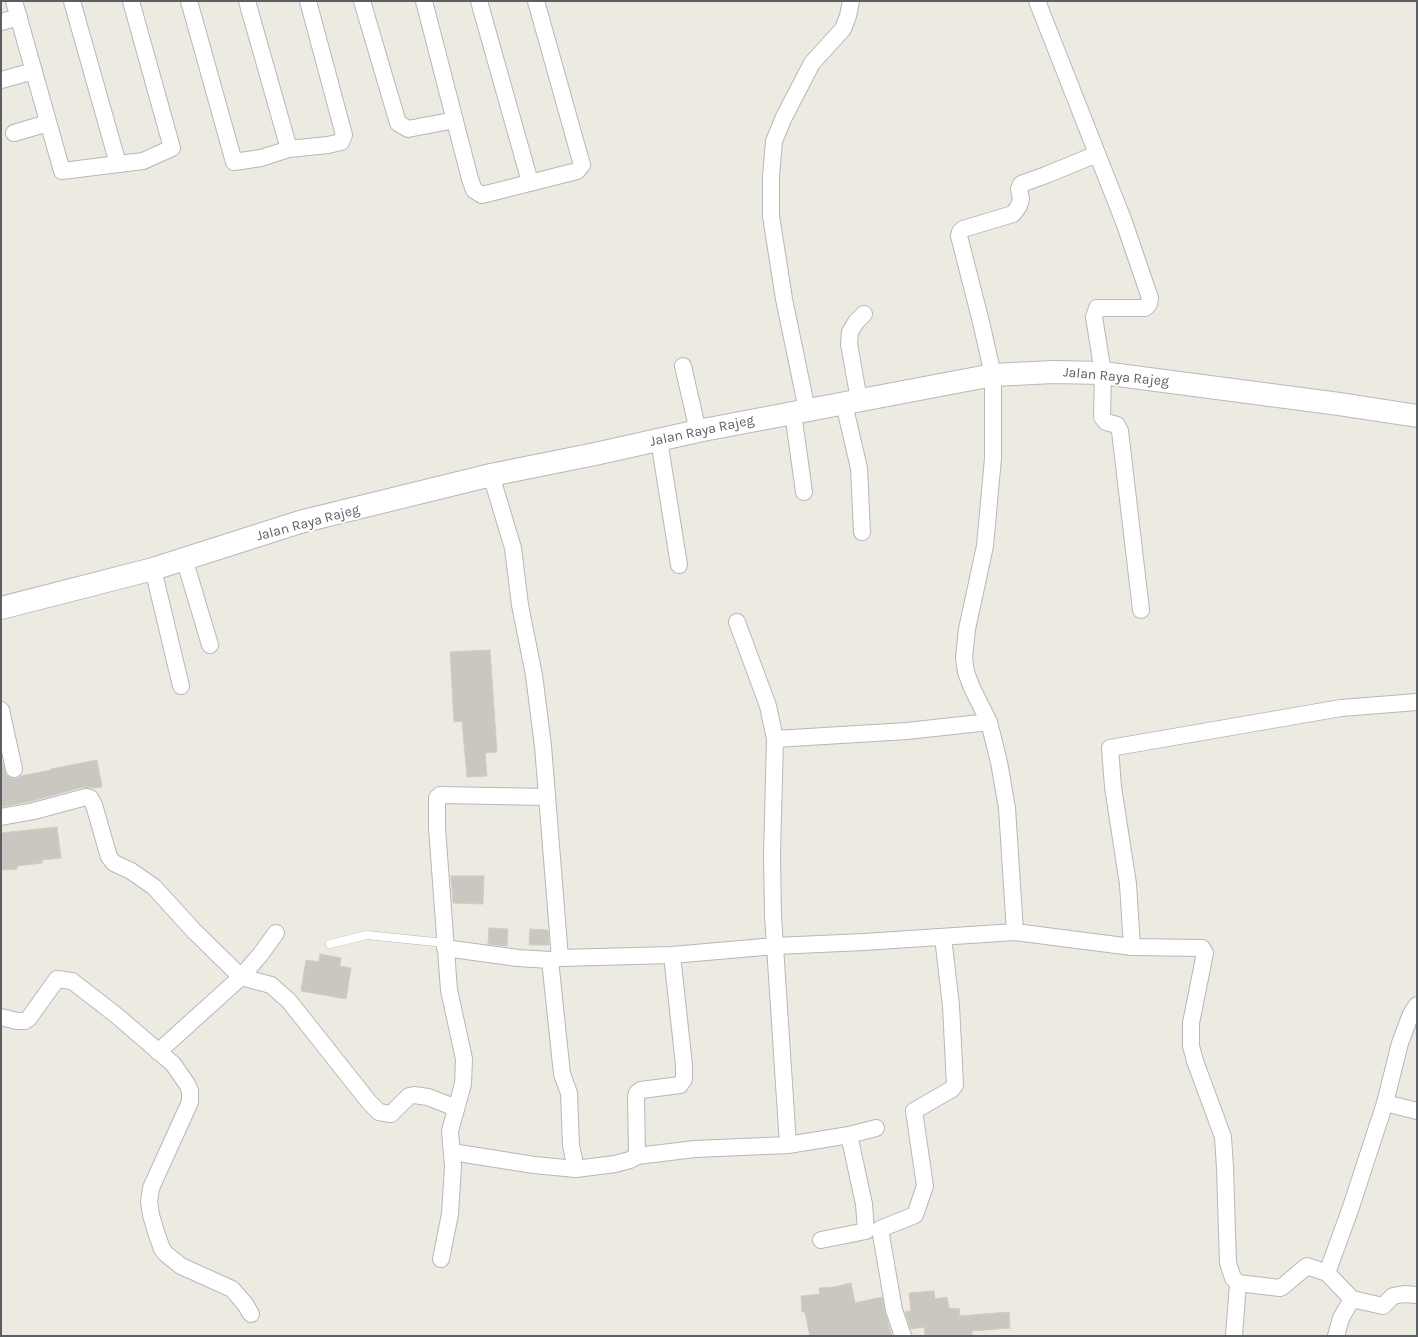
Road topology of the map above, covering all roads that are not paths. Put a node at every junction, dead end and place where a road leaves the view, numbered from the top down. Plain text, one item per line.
1 (72, 1) edge
2 (131, 1) edge
3 (189, 1) edge
4 (247, 1) edge
5 (308, 1) edge
6 (362, 1) edge
7 (425, 1) edge
8 (479, 1) edge
9 (536, 1) edge
10 (851, 1) edge
11 (1036, 1) edge
12 (16, 9) edge
13 (1, 22) edge
14 (34, 71) junction
15 (1, 80) edge
16 (454, 120) junction
17 (48, 123) junction
18 (14, 133) dead end
19 (289, 149) junction
20 (1097, 154) junction
21 (118, 164) junction
22 (530, 182) junction
23 (864, 314) dead end
24 (683, 366) dead end
25 (1103, 373) junction
26 (992, 375) junction
27 (852, 402) junction
28 (800, 411) junction
29 (1417, 416) edge
30 (698, 431) junction
31 (660, 440) junction
32 (491, 475) junction
33 (804, 492) dead end
34 (862, 532) dead end
35 (184, 558) junction
36 (679, 565) dead end
37 (152, 569) junction
38 (1, 608) edge
39 (1141, 610) dead end
40 (737, 622) dead end
41 (210, 645) dead end
42 (180, 686) dead end
43 (1417, 702) edge
44 (1, 710) edge
45 (989, 722) junction
46 (775, 739) junction
47 (14, 768) dead end
48 (547, 797) junction
49 (1, 817) edge
50 (1016, 932) junction
51 (276, 933) dead end
52 (943, 936) junction
53 (330, 944) dead end
54 (445, 946) junction
55 (775, 946) junction
56 (1132, 947) junction
57 (672, 955) junction
58 (555, 959) junction
59 (241, 977) junction
60 (1417, 1006) edge
61 (1, 1016) edge
62 (158, 1052) junction
63 (1385, 1102) junction
64 (456, 1108) junction
65 (1417, 1111) edge
66 (876, 1128) dead end
67 (849, 1136) junction
68 (788, 1145) junction
69 (452, 1152) junction
70 (638, 1156) junction
71 (576, 1169) junction
72 (873, 1230) junction
73 (821, 1240) dead end
74 (440, 1259) dead end
75 (1327, 1273) junction
76 (1238, 1283) junction
77 (1417, 1295) edge
78 (1352, 1299) junction
79 (251, 1314) dead end
80 (903, 1336) edge
81 (1234, 1336) edge
82 (1336, 1336) edge

1 - 21 street
2 - 21 street
3 - 19 street
4 - 19 street
5 - 19 street
6 - 16 street
7 - 16 street
8 - 22 street
9 - 22 street
10 - 28 street
11 - 20 street
12 - 13 street
12 - 14 street
14 - 15 street
14 - 17 street
16 - 22 street
17 - 18 street
17 - 21 street
20 - 25 street
20 - 26 street
23 - 27 street
24 - 30 street
25 - 26 main road, Jalan Raya Rajeg
25 - 29 main road, Jalan Raya Rajeg
25 - 39 street
26 - 27 main road, Jalan Raya Rajeg
26 - 45 street
27 - 28 main road, Jalan Raya Rajeg
27 - 34 street
28 - 30 main road, Jalan Raya Rajeg
28 - 33 street
30 - 31 main road, Jalan Raya Rajeg
31 - 32 main road, Jalan Raya Rajeg
31 - 36 street
32 - 35 main road, Jalan Raya Rajeg
32 - 48 street
35 - 37 main road, Jalan Raya Rajeg
35 - 41 street
37 - 38 main road, Jalan Raya Rajeg
37 - 42 street
40 - 46 street
43 - 56 street
44 - 47 street
45 - 46 street
45 - 50 street
46 - 55 street
48 - 54 street
48 - 58 street
49 - 59 street
50 - 52 street
50 - 56 street
51 - 59 street
52 - 55 street
52 - 72 street
53 - 54 lane
54 - 58 street
54 - 64 street
55 - 57 street
55 - 68 street
56 - 76 street
57 - 58 street
57 - 70 street
58 - 71 street
59 - 62 street
59 - 64 street
60 - 63 street
61 - 62 street
62 - 79 street
63 - 65 street
63 - 75 street
64 - 69 street
66 - 67 street
67 - 68 street
67 - 72 street
68 - 70 street
69 - 71 street
69 - 74 street
70 - 71 street
72 - 73 street
72 - 80 street
75 - 76 street
75 - 78 street
76 - 81 street
77 - 78 street
78 - 82 street

